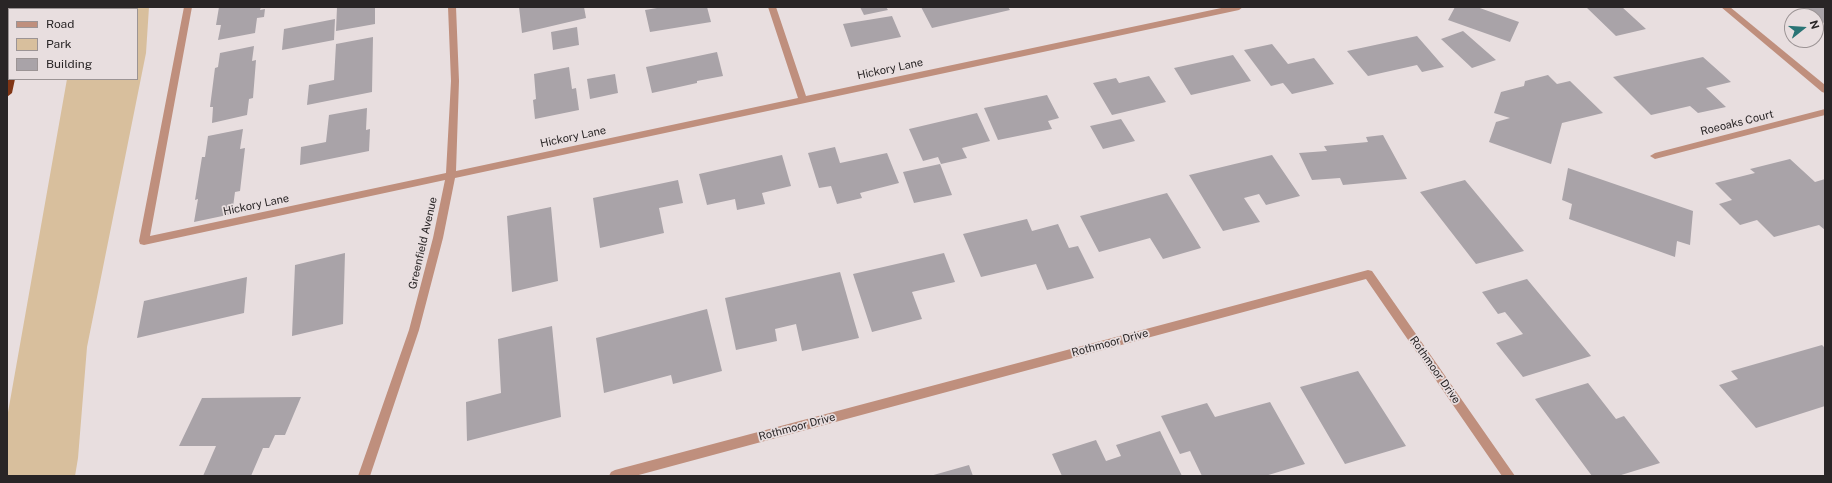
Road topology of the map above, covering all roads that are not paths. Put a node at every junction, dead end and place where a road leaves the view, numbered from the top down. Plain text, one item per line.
1 (188, 7) edge
2 (452, 7) edge
3 (772, 7) edge
4 (1239, 7) edge
5 (1725, 7) edge
6 (10, 80) edge
7 (1825, 90) edge
8 (7, 93) edge
9 (802, 100) junction
10 (1825, 112) edge
11 (1655, 156) dead end
12 (451, 176) junction
13 (364, 476) edge
14 (615, 476) edge
15 (1508, 476) edge

1 - 12 street, Hickory Lane
2 - 12 street, Greenfield Avenue
3 - 9 street
4 - 9 street, Hickory Lane
5 - 7 street
6 - 8 highway
9 - 12 street, Hickory Lane
10 - 11 street, Roeoaks Court
12 - 13 street, Greenfield Avenue
14 - 15 street, Rothmoor Drive

